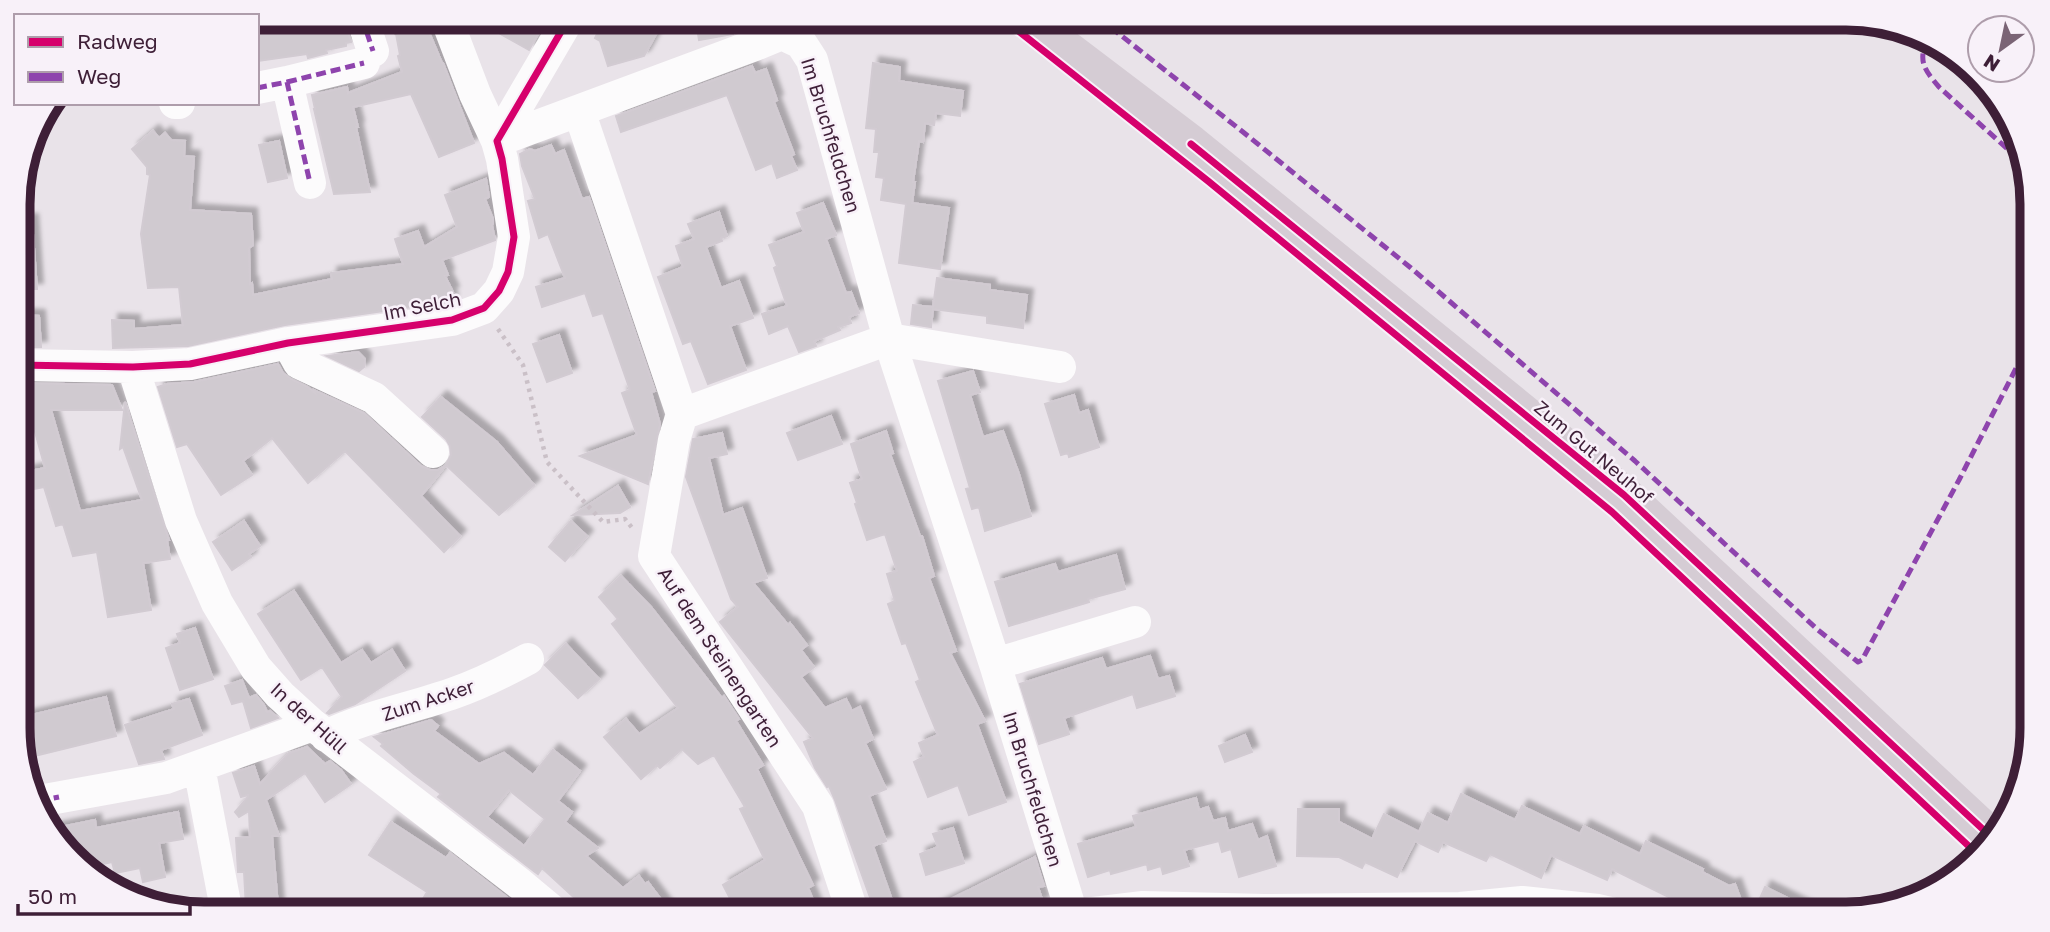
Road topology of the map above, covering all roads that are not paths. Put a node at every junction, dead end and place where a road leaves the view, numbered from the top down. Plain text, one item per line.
1 (444, 30) edge
2 (563, 30) edge
3 (1041, 30) edge
4 (367, 43) edge
5 (272, 85) edge
6 (579, 111) junction
7 (499, 150) junction
8 (310, 183) dead end
9 (889, 339) junction
10 (288, 343) junction
11 (30, 365) edge
12 (133, 367) junction
13 (1060, 367) dead end
14 (682, 414) junction
15 (433, 452) dead end
16 (1135, 622) dead end
17 (528, 659) dead end
18 (995, 664) junction
19 (320, 730) junction
20 (199, 767) junction
21 (45, 800) edge
22 (1986, 832) edge
23 (225, 902) edge
24 (542, 902) edge
25 (849, 902) edge
26 (1068, 902) edge

1 - 7 street, Im Selch
2 - 7 street
3 - 22 main road, Zum Gut Neuhof
4 - 5 street
5 - 8 street
6 - 7 street, Im Bruchfeldchen
6 - 9 street, Im Bruchfeldchen
6 - 14 street
7 - 10 street, Im Selch
9 - 13 street
9 - 14 street
9 - 18 street, Im Bruchfeldchen
10 - 12 street, Im Selch
10 - 15 street
11 - 12 street, Im Selch
12 - 19 street, In der Hüll
14 - 25 street, Auf dem Steinengarten
16 - 18 street
17 - 19 street, Zum Acker
18 - 26 street, Im Bruchfeldchen
19 - 20 street, Zum Acker
19 - 24 street, In der Hüll
20 - 21 street, Zum Acker
20 - 23 street

